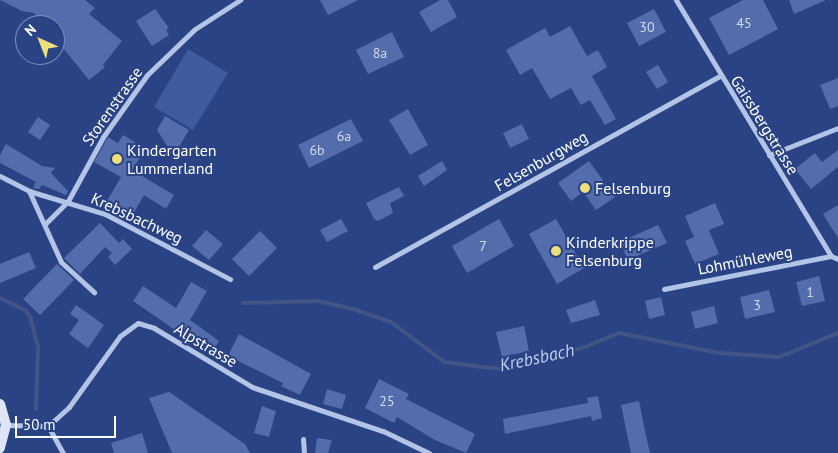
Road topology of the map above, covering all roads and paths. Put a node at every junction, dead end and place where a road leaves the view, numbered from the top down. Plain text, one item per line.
1 (240, 0) edge
2 (676, 0) edge
3 (720, 76) junction
4 (838, 128) edge
5 (769, 156) junction
6 (0, 176) edge
7 (29, 191) junction
8 (68, 201) junction
9 (46, 224) junction
10 (831, 256) junction
11 (838, 259) edge
12 (375, 267) dead end
13 (230, 279) dead end
14 (664, 289) dead end
15 (94, 292) dead end
16 (0, 404) edge
17 (6, 425) junction
18 (48, 426) junction
19 (303, 439) dead end
20 (0, 448) edge
21 (63, 453) edge
22 (304, 453) edge
23 (429, 453) edge

1 - 8 street, Storenstrasse
2 - 3 street, Gaissbergstrasse
3 - 5 street, Gaissbergstrasse
3 - 12 street, Felsenburgweg
4 - 5 street
5 - 10 street, Gaissbergstrasse
6 - 7 street
7 - 8 street, Krebsbachweg
7 - 9 street
8 - 9 street, Storenstrasse
8 - 13 street, Krebsbachweg
9 - 15 street
10 - 11 street
10 - 14 street, Lohmühleweg
16 - 17 main road
17 - 18 street
17 - 20 main road
18 - 21 street
18 - 23 street, Alpstrasse
19 - 22 street

